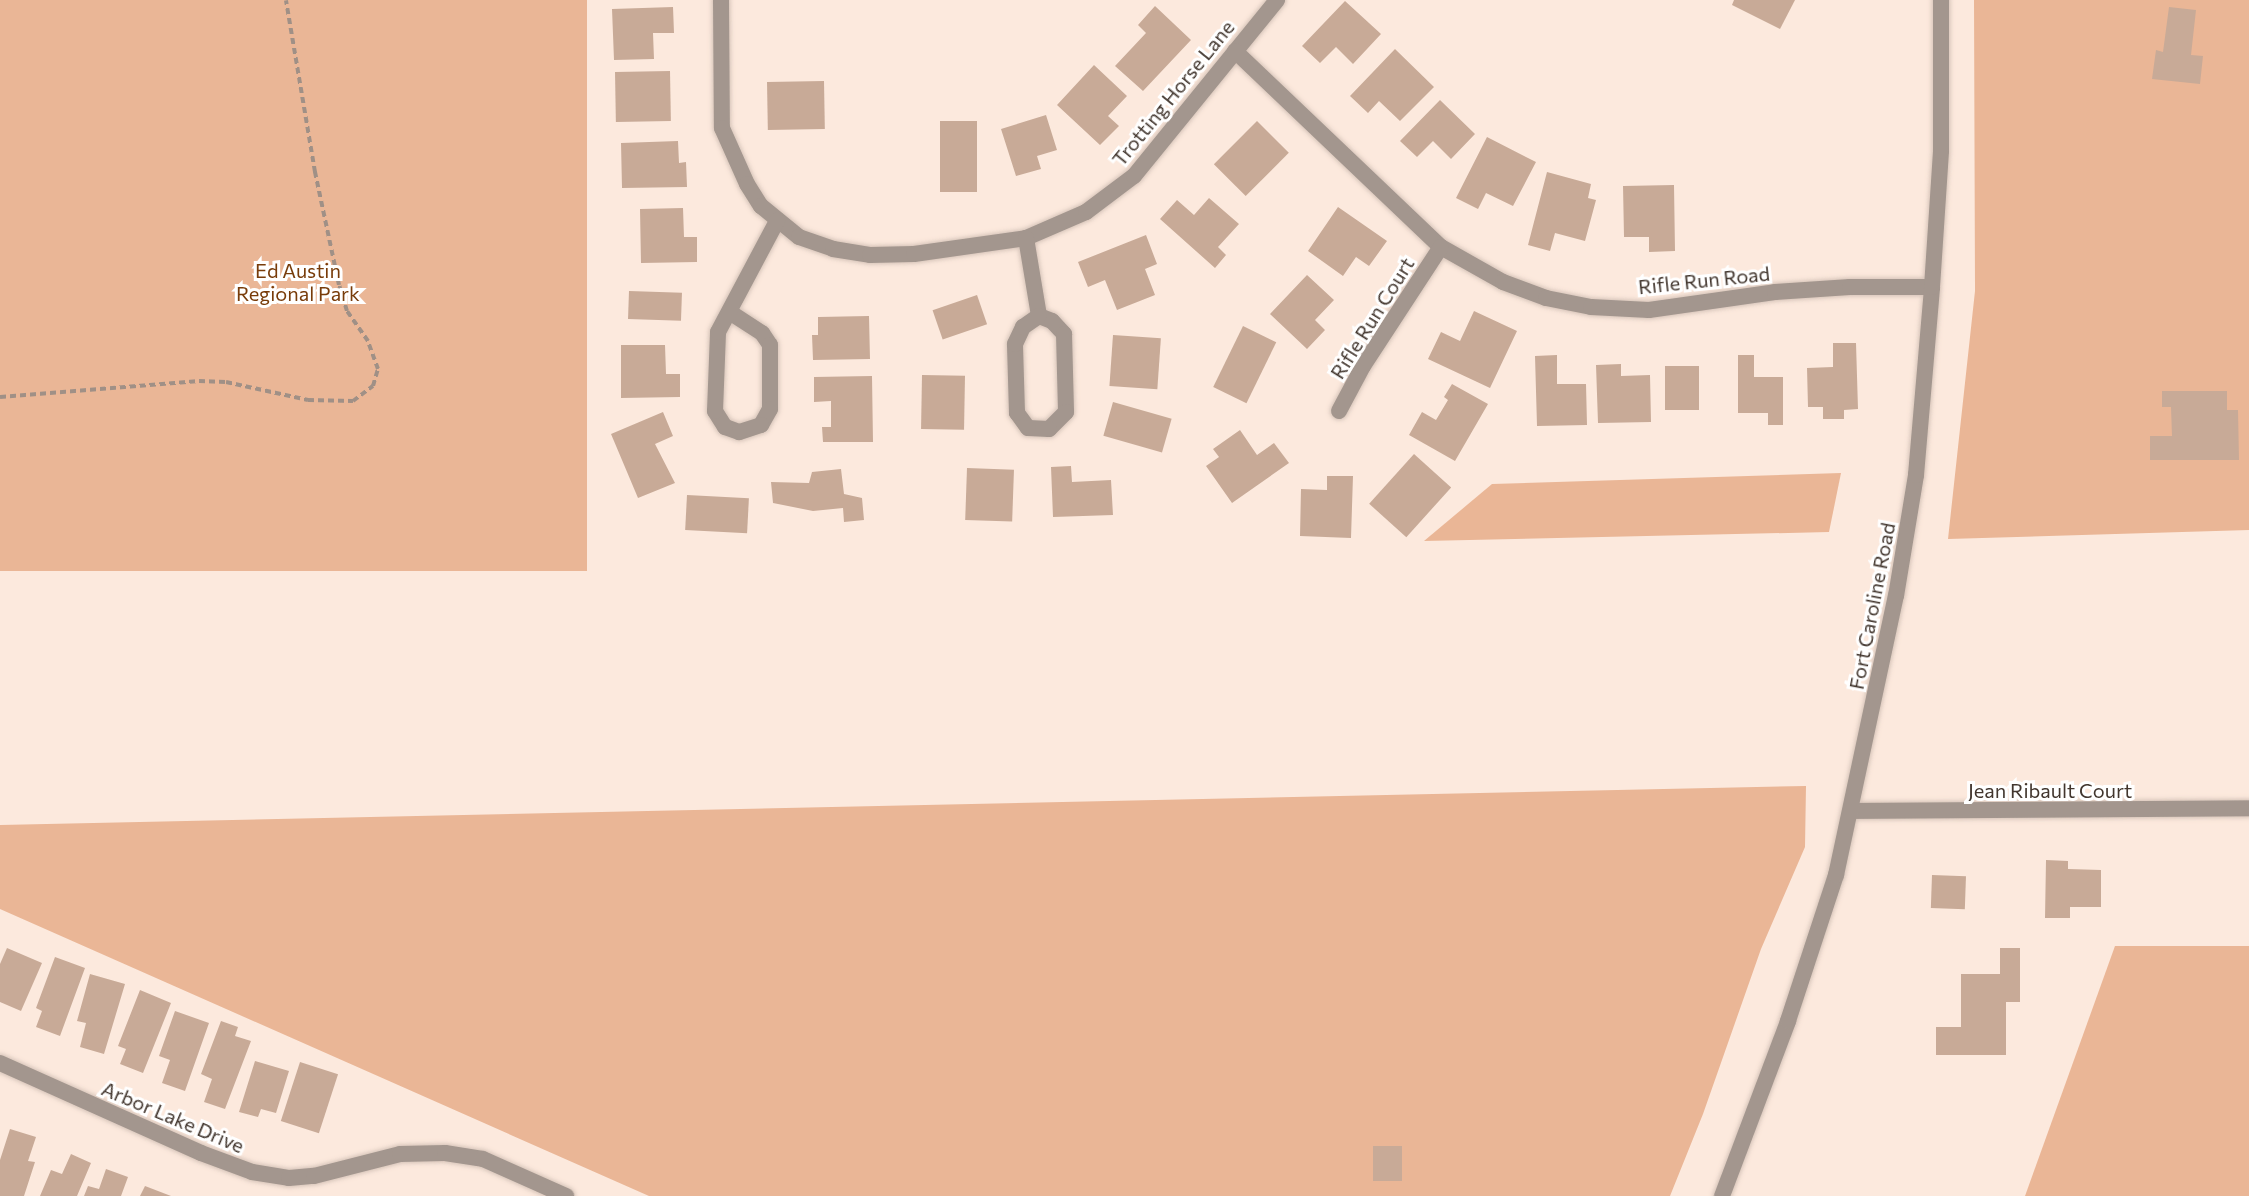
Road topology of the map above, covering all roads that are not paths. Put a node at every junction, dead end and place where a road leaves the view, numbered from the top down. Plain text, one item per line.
1 (721, 0) edge
2 (1277, 0) edge
3 (1941, 0) edge
4 (1235, 51) junction
5 (777, 221) junction
6 (1026, 238) junction
7 (1441, 247) junction
8 (1932, 287) junction
9 (731, 313) junction
10 (1039, 316) junction
11 (1339, 411) dead end
12 (2249, 808) edge
13 (1852, 811) junction
14 (0, 1063) edge
15 (566, 1196) edge
16 (1722, 1196) edge

1 - 5 street
2 - 4 street, Trotting Horse Lane
3 - 8 street, Fort Caroline Road
4 - 6 street, Trotting Horse Lane
4 - 7 street, Rifle Run Road
5 - 6 street, Trotting Horse Lane
5 - 9 street
6 - 10 street
7 - 8 street, Rifle Run Road
7 - 11 street, Rifle Run Court
8 - 13 street, Fort Caroline Road
9 - 9 street
10 - 10 street
12 - 13 street, Jean Ribault Court
13 - 16 street, Fort Caroline Road
14 - 15 street, Arbor Lake Drive

